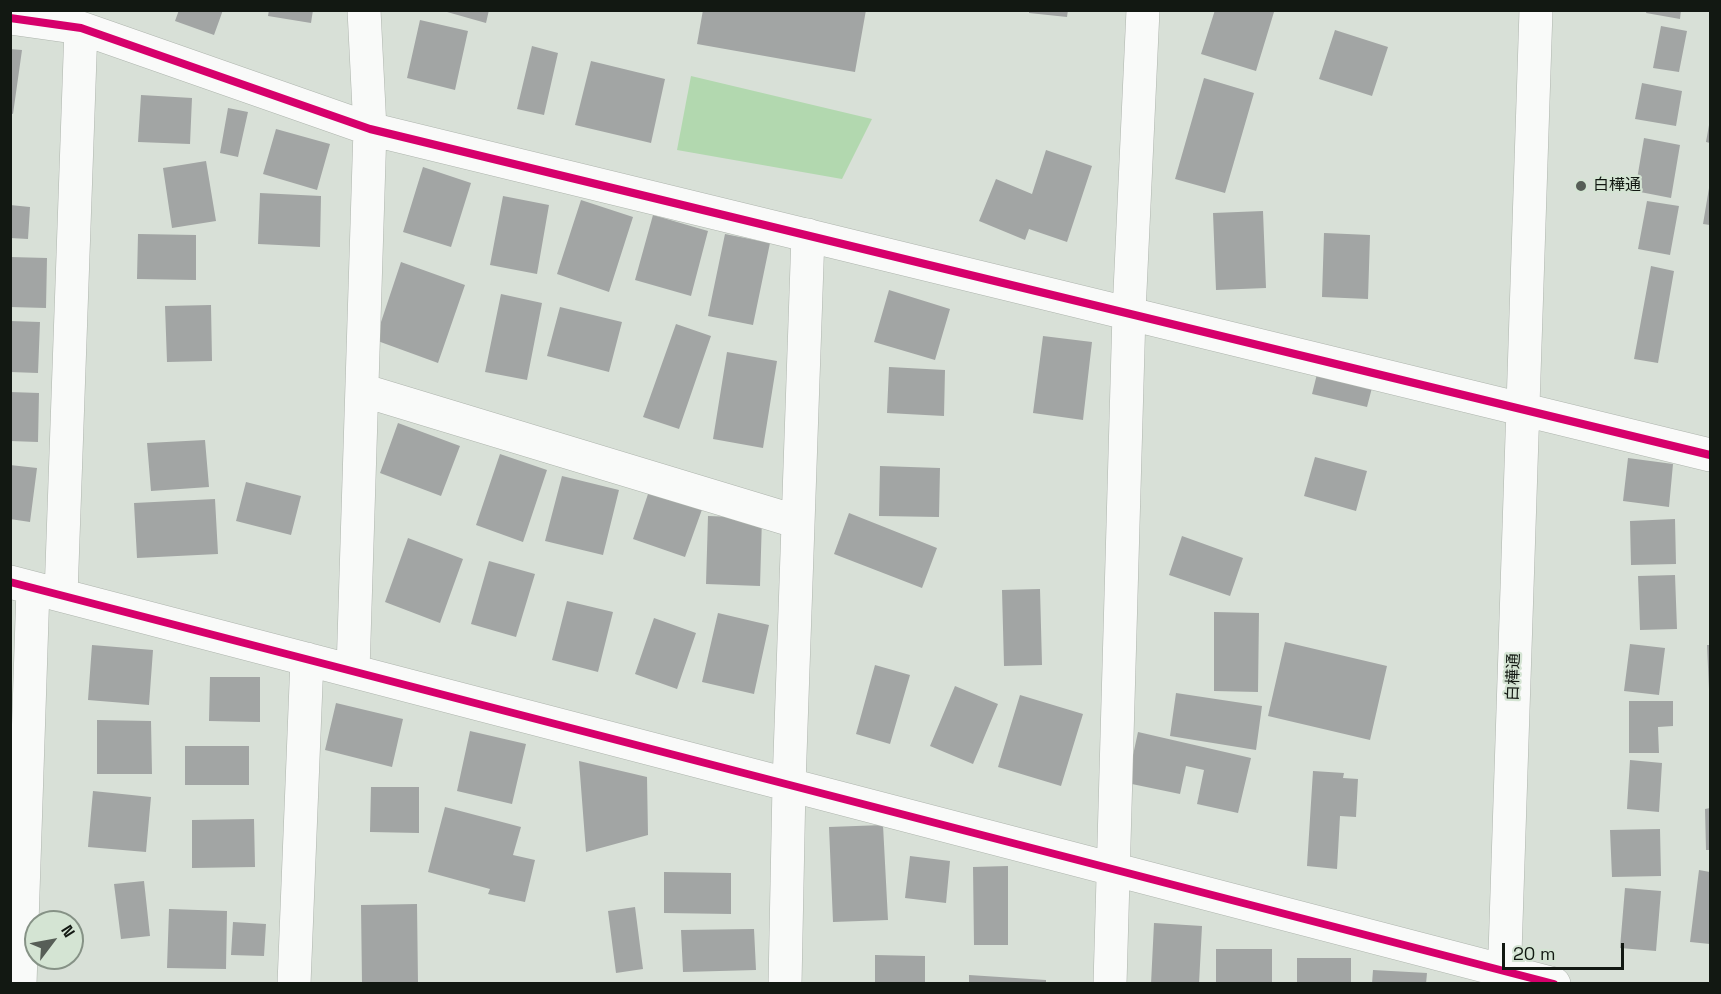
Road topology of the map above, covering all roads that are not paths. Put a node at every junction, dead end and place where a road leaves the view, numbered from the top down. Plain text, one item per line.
1 (364, 10) edge
2 (1143, 10) edge
3 (1536, 10) edge
4 (10, 18) edge
5 (81, 28) junction
6 (370, 129) junction
7 (808, 235) junction
8 (1129, 314) junction
9 (362, 390) junction
10 (1523, 409) junction
11 (1710, 455) edge
12 (798, 522) junction
13 (35, 588) edge
14 (307, 659) junction
15 (352, 671) junction
16 (789, 785) junction
17 (1113, 869) junction
18 (1504, 977) edge
19 (20, 984) edge
20 (294, 984) edge
21 (785, 984) edge
22 (1110, 984) edge
23 (1554, 984) edge

1 - 6 street
2 - 8 street
3 - 10 street, 白樺通
4 - 5 street
5 - 6 street
5 - 13 street
6 - 7 street
6 - 9 street
7 - 8 street
7 - 12 street
8 - 10 street
8 - 17 street
9 - 12 street
9 - 15 street
10 - 11 street
10 - 18 street, 白樺通
12 - 16 street
13 - 14 street
13 - 19 street
14 - 15 street
14 - 20 street
15 - 16 street
16 - 17 street
16 - 21 street
17 - 18 street
17 - 22 street
18 - 23 street

